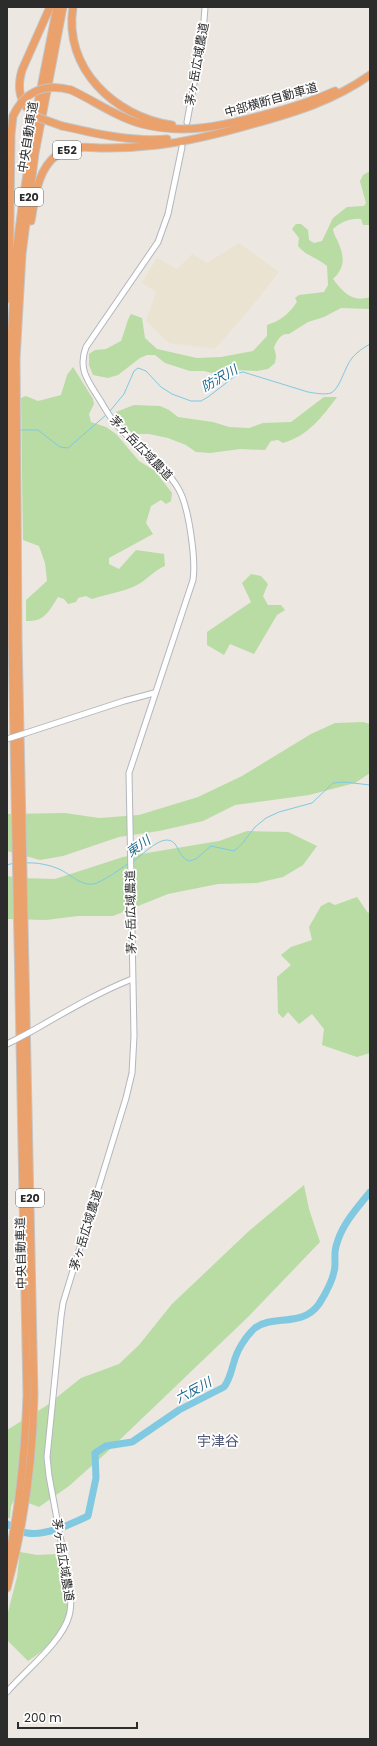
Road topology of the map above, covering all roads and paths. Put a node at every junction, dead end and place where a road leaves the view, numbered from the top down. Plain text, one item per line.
1 (50, 7) edge
2 (57, 7) edge
3 (63, 7) edge
4 (73, 7) edge
5 (205, 7) edge
6 (370, 72) edge
7 (370, 75) edge
8 (187, 122) dead end
9 (196, 128) junction
10 (219, 133) junction
11 (182, 147) dead end
12 (19, 288) junction
13 (10, 359) junction
14 (13, 399) junction
15 (154, 693) junction
16 (7, 739) edge
17 (132, 979) junction
18 (7, 1044) edge
19 (10, 1567) edge
20 (7, 1588) edge
21 (7, 1692) edge

1 - 10 highway, bridge
2 - 13 highway, 中央自動車道 / E20
3 - 12 highway, 中央自動車道 / E20
4 - 9 highway
5 - 8 street, 茅ヶ岳広域農道
6 - 9 highway, 中部横断自動車道
7 - 10 highway, 中部横断自動車道 / E52
9 - 13 highway, bridge
10 - 12 highway, E52
11 - 15 street, 茅ヶ岳広域農道
12 - 14 highway, 中央自動車道 / E20
13 - 14 highway, 中央自動車道 / E20
14 - 19 highway, 中央自動車道 / E20
15 - 16 street, bridge
15 - 17 street, 茅ヶ岳広域農道
17 - 18 street, bridge
17 - 21 street, 茅ヶ岳広域農道
19 - 20 highway, 中央自動車道 / E20

